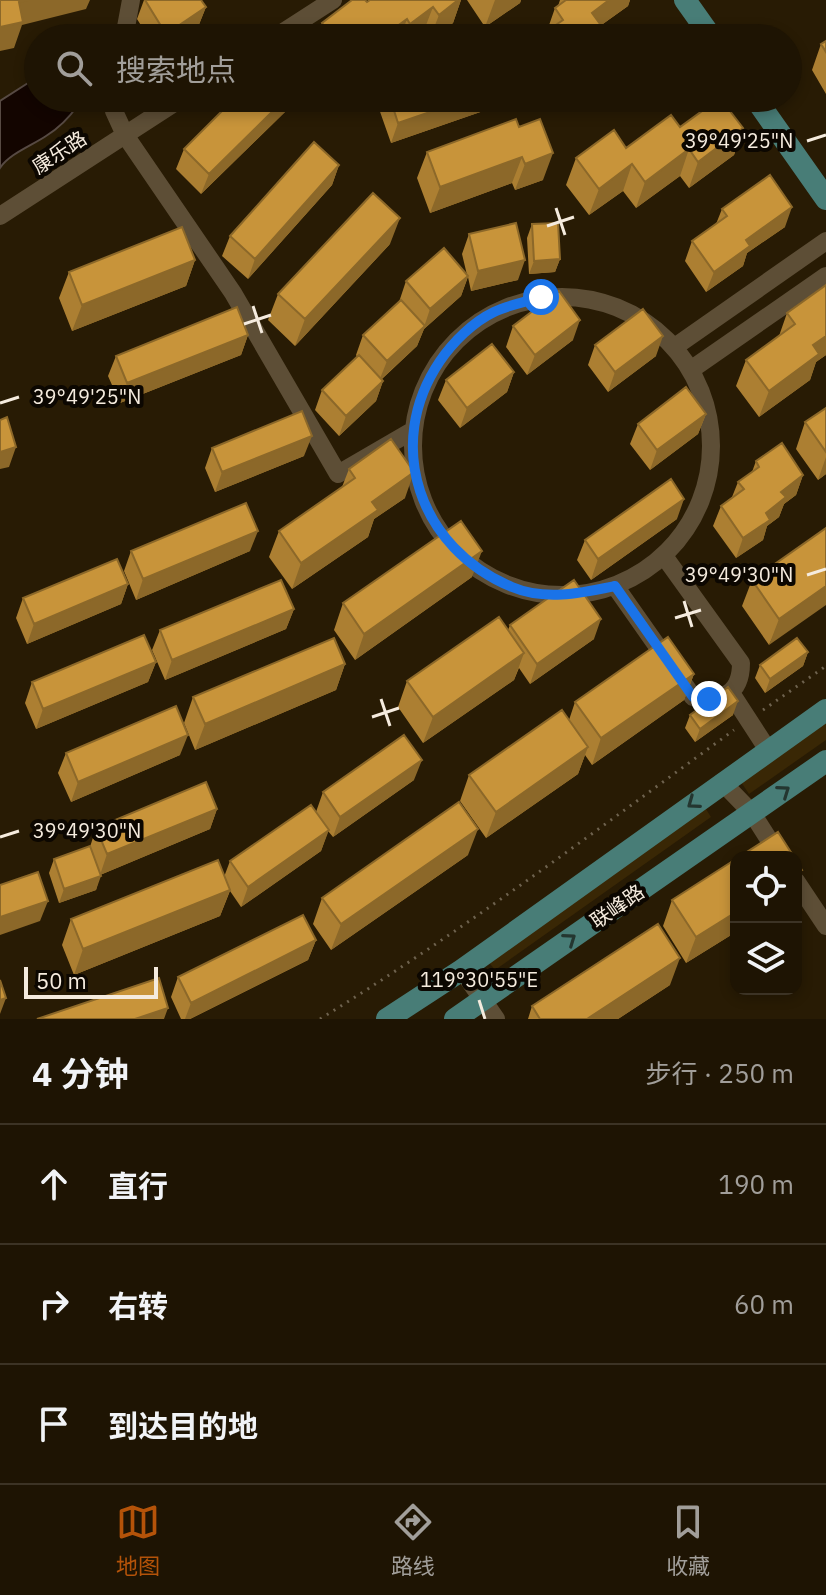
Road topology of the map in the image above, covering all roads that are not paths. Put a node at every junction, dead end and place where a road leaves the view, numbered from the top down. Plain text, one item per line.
1 (131, 0) edge
2 (333, 0) edge
3 (685, 0) edge
4 (127, 24) edge
5 (296, 24) edge
6 (702, 24) edge
7 (114, 112) edge
8 (160, 112) edge
9 (765, 112) edge
10 (125, 135) junction
11 (826, 199) edge
12 (0, 216) edge
13 (826, 241) edge
14 (826, 276) edge
15 (676, 346) junction
16 (692, 369) junction
17 (412, 431) junction
18 (664, 556) junction
19 (615, 586) junction
20 (731, 693) junction
21 (826, 710) edge
22 (768, 750) junction
23 (826, 761) edge
24 (722, 782) junction
25 (752, 813) junction
26 (776, 851) edge
27 (802, 890) edge
28 (826, 926) edge
29 (462, 970) junction
30 (483, 999) junction
31 (387, 1019) edge
32 (455, 1019) edge
33 (496, 1019) edge

1 - 4 street
2 - 5 street
3 - 6 main road
7 - 10 street
8 - 10 street, 康乐路
9 - 11 main road
10 - 12 street, 康乐路
10 - 17 street
13 - 15 street
14 - 16 street
15 - 16 street
15 - 17 street
16 - 18 street
17 - 19 street
18 - 19 street
18 - 20 street
19 - 20 street
20 - 22 street
21 - 22 main road, 联峰路
22 - 24 main road, 联峰路
25 -> 23 main road, 联峰路
24 - 25 street
24 -> 29 main road, 联峰路
25 - 26 street
30 -> 25 main road, 联峰路
27 - 28 street
29 - 30 street
29 - 31 main road, 联峰路
30 - 32 main road, 联峰路
30 - 33 street

